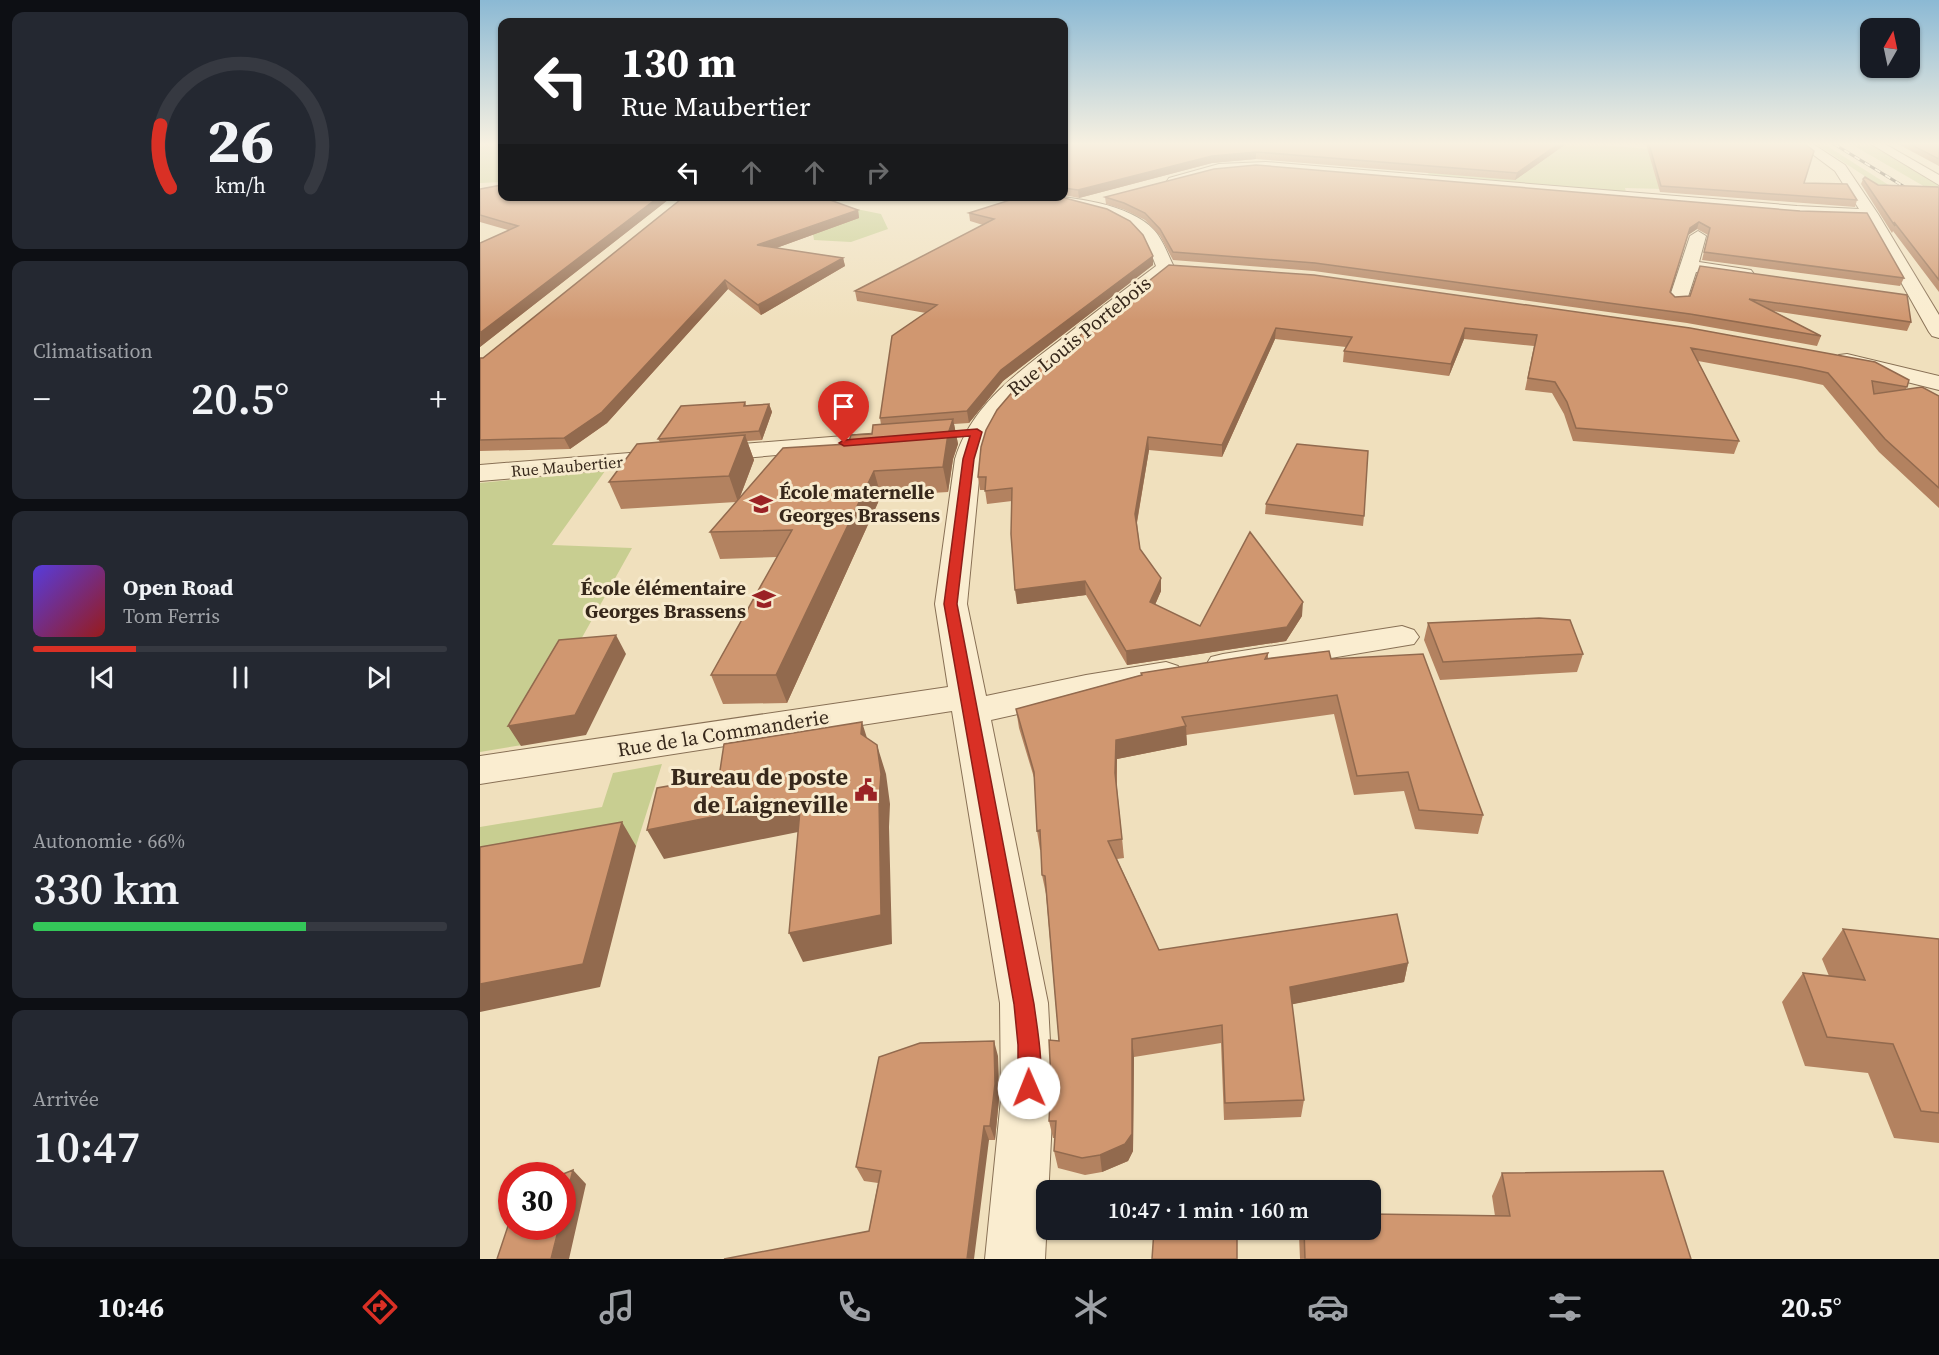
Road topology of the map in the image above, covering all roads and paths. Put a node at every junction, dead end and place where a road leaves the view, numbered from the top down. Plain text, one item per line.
1 (1084, 203) edge
2 (1700, 203) edge
3 (1863, 203) edge
4 (1870, 214) junction
5 (1698, 237) edge
6 (1689, 266) junction
7 (1758, 276) edge
8 (1896, 294) edge
9 (1919, 297) junction
10 (1679, 299) edge
11 (1939, 333) edge
12 (1824, 356) edge
13 (1939, 383) edge
14 (918, 437) edge
15 (480, 473) edge
16 (1402, 637) dead end
17 (968, 704) junction
18 (480, 770) edge
19 (1016, 1259) edge

1 - 17 street, Rue Louis Portebois
2 - 4 street
3 - 4 street
4 - 9 street
5 - 6 street
6 - 7 street
6 - 10 street
8 - 9 street
9 - 11 street
12 - 13 street
14 - 15 street, Rue Maubertier
16 - 17 street, Rue de la Commanderie
17 - 18 street, Rue de la Commanderie
17 - 19 street, Rue Louis Portebois

